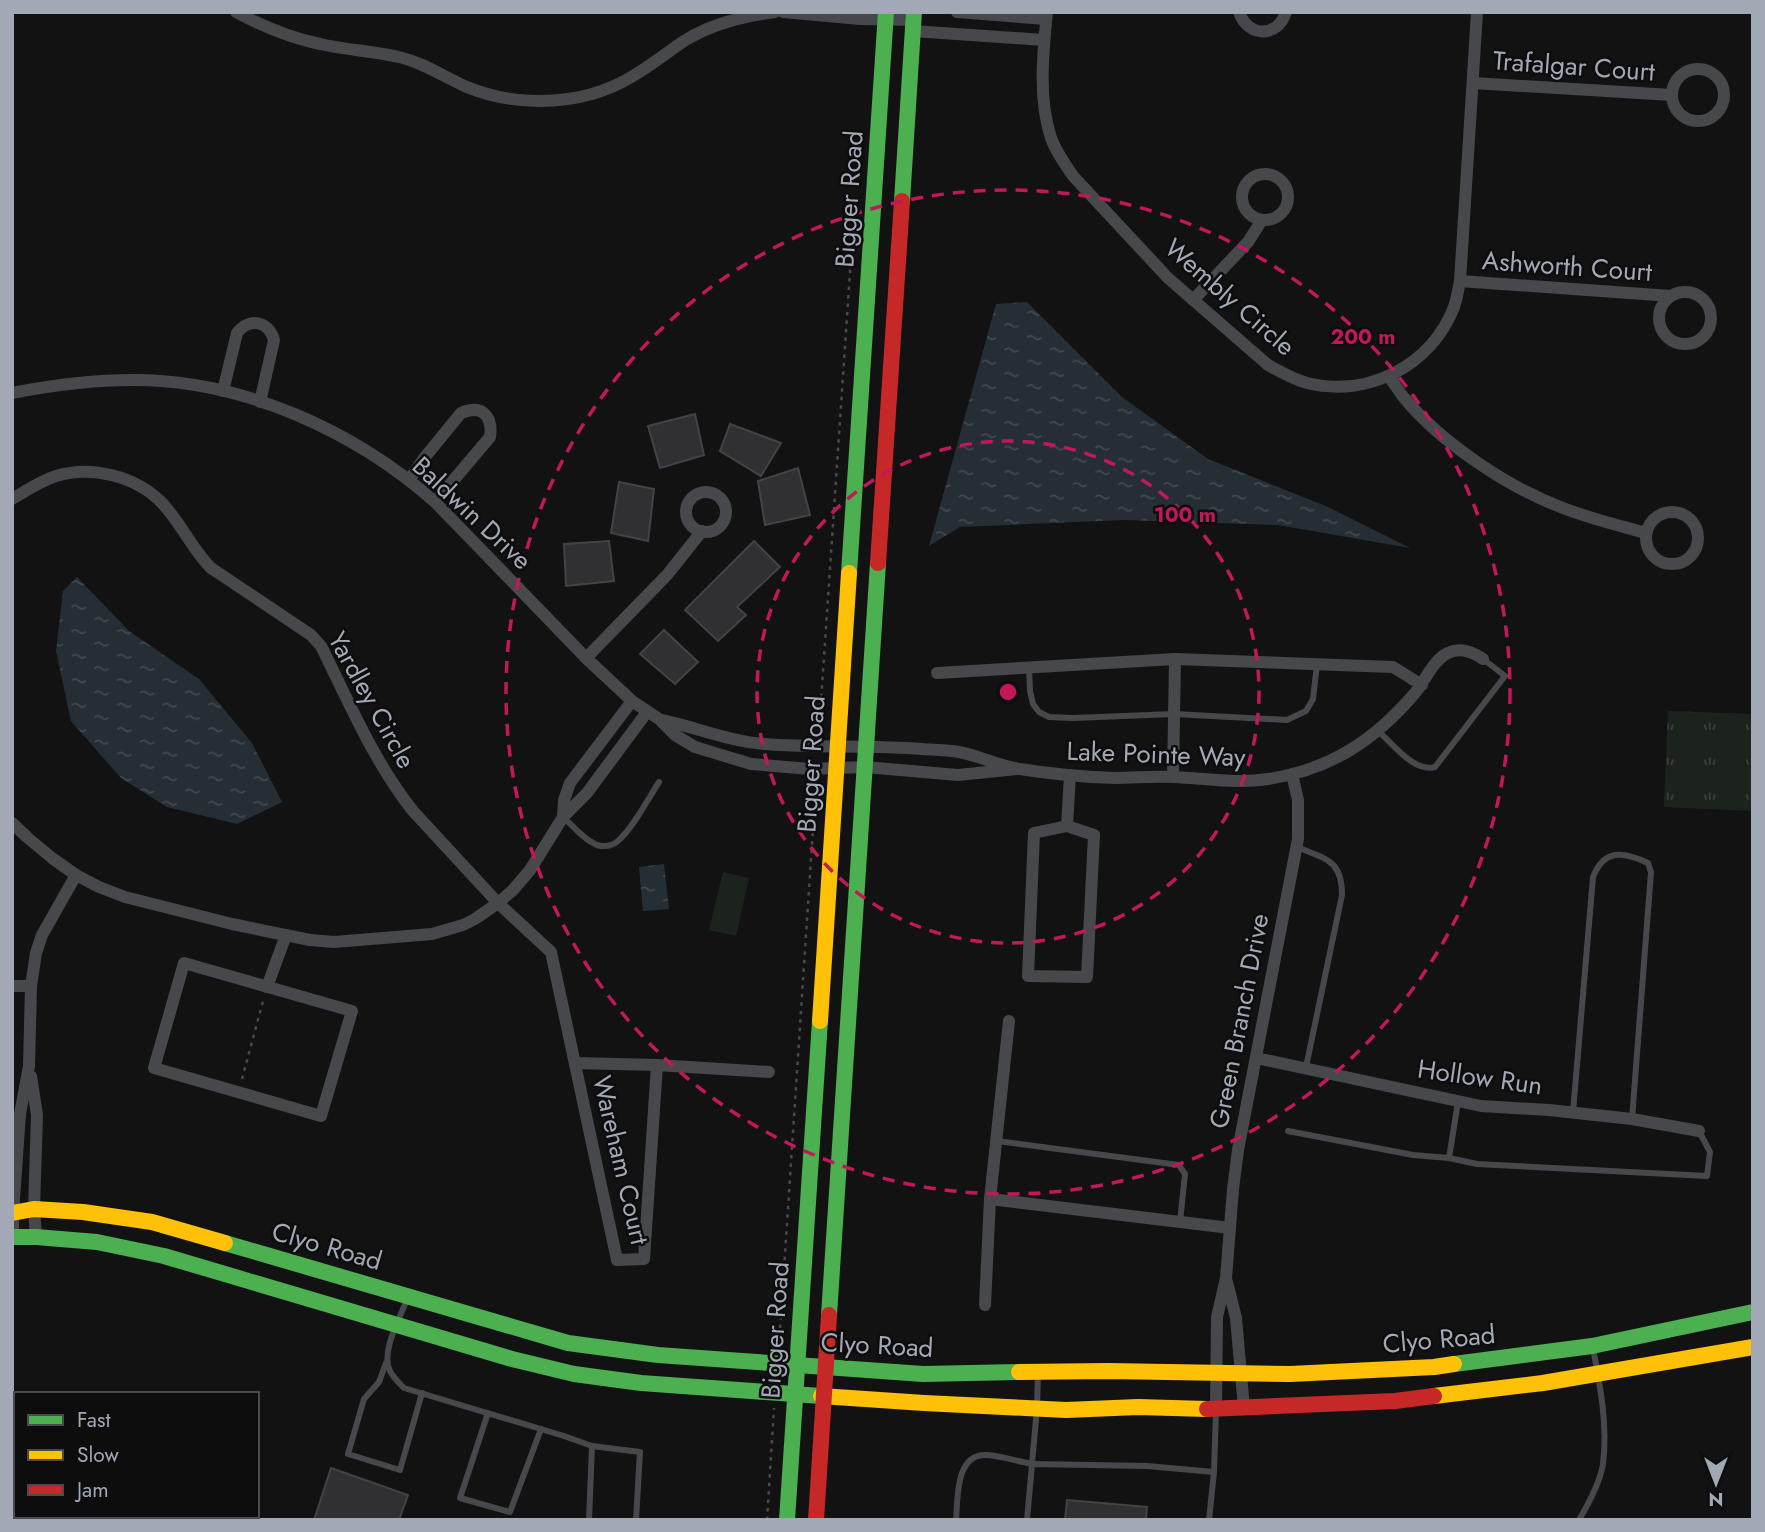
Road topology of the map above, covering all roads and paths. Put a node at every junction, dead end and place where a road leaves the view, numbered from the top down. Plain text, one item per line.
1 (236, 12) edge
2 (775, 12) edge
3 (783, 12) edge
4 (957, 12) edge
5 (1240, 12) edge
6 (1286, 12) edge
7 (1477, 12) edge
8 (749, 14) edge
9 (886, 16) edge
10 (1046, 16) edge
11 (914, 21) edge
12 (1044, 40) junction
13 (1473, 83) junction
14 (1672, 95) junction
15 (855, 204) dead end
16 (1262, 220) dead end
17 (1460, 281) junction
18 (1671, 296) junction
19 (1192, 300) junction
20 (1390, 377) junction
21 (223, 391) junction
22 (12, 393) edge
23 (260, 402) junction
24 (409, 480) junction
25 (12, 499) edge
26 (435, 502) junction
27 (702, 531) dead end
28 (1646, 533) junction
29 (586, 658) junction
30 (1175, 659) junction
31 (1483, 659) joint
32 (1317, 664) junction
33 (1029, 668) junction
34 (937, 673) dead end
35 (1422, 685) junction
36 (632, 701) junction
37 (1174, 714) junction
38 (653, 716) junction
39 (1378, 731) junction
40 (819, 736) dead end
41 (837, 746) junction
42 (867, 746) junction
43 (836, 767) junction
44 (865, 767) junction
45 (1017, 769) junction
46 (1292, 774) junction
47 (1070, 775) junction
48 (1173, 777) junction
49 (659, 782) dead end
50 (816, 784) dead end
51 (563, 817) junction
52 (12, 822) edge
53 (1067, 826) junction
54 (1296, 847) junction
55 (76, 875) junction
56 (498, 903) junction
57 (286, 935) junction
58 (12, 986) edge
59 (31, 986) junction
60 (267, 987) junction
61 (1009, 1021) dead end
62 (1256, 1058) junction
63 (575, 1063) junction
64 (657, 1065) junction
65 (29, 1066) junction
66 (1306, 1067) junction
67 (769, 1072) dead end
68 (239, 1092) junction
69 (1458, 1102) junction
70 (1573, 1112) junction
71 (1632, 1119) junction
72 (1288, 1131) dead end
73 (1699, 1131) joint
74 (996, 1141) junction
75 (1449, 1158) junction
76 (990, 1199) junction
77 (34, 1209) junction
78 (13, 1213) edge
79 (1180, 1222) junction
80 (1230, 1228) junction
81 (13, 1237) edge
82 (36, 1237) junction
83 (1226, 1278) junction
84 (409, 1296) junction
85 (985, 1305) dead end
86 (1753, 1312) edge
87 (398, 1325) junction
88 (1592, 1346) junction
89 (1753, 1347) edge
90 (779, 1349) dead end
91 (387, 1361) junction
92 (797, 1365) junction
93 (826, 1367) junction
94 (1038, 1371) junction
95 (1216, 1374) junction
96 (1242, 1374) junction
97 (1598, 1374) junction
98 (422, 1393) junction
99 (795, 1394) junction
100 (825, 1395) junction
101 (1037, 1408) junction
102 (1244, 1408) junction
103 (1216, 1409) junction
104 (774, 1411) dead end
105 (488, 1413) junction
106 (541, 1429) junction
107 (592, 1446) junction
108 (1032, 1464) junction
109 (1214, 1472) junction
110 (589, 1520) edge
111 (636, 1520) edge
112 (768, 1520) edge
113 (787, 1520) edge
114 (817, 1520) edge
115 (956, 1520) edge
116 (1027, 1520) edge
117 (1209, 1520) edge
118 (1579, 1520) edge

1 - 8 street
2 - 8 street
3 - 9 street
4 - 10 street, Wembly Circle
5 - 6 street
7 - 13 street, Wembly Circle
9 - 11 street
9 - 41 street, Bigger Road
10 - 12 street, Wembly Circle
11 - 12 street
11 - 42 street, Bigger Road
12 - 19 street, Wembly Circle
13 - 14 street, Trafalgar Court
13 - 17 street, Wembly Circle
14 - 14 street, Trafalgar Court
15 - 40 path
16 - 19 street
17 - 18 street, Ashworth Court
17 - 20 street, Wembly Circle
18 - 18 street, Ashworth Court
19 - 20 street, Wembly Circle
20 - 28 street
21 - 22 street, Baldwin Drive
21 - 23 street, Baldwin Drive
21 - 23 street
23 - 24 street, Baldwin Drive
24 - 26 street, Baldwin Drive
24 - 26 street
25 - 56 street, Yardley Circle
26 - 29 street, Baldwin Drive
27 - 29 street
28 - 28 street
29 - 36 street, Baldwin Drive
30 - 32 street
30 - 33 street
30 - 37 street
31 - 35 street, Lake Pointe Way
31 - 39 lane
32 - 35 street
32 - 37 lane
33 - 34 street
33 - 37 lane
35 - 39 street, Lake Pointe Way
36 - 38 street, Baldwin Drive
36 - 51 street
37 - 48 street
38 - 41 street, Baldwin Drive
38 - 43 street, Baldwin Drive
38 - 51 street
39 - 46 street, Lake Pointe Way
41 - 42 street, Baldwin Drive
41 - 43 street, Bigger Road
42 - 44 street, Bigger Road
42 - 45 street, Lake Pointe Way
43 - 44 street, Lake Pointe Way
43 - 92 street, Bigger Road
44 - 45 street, Lake Pointe Way
44 - 93 street, Bigger Road
45 - 47 street, Lake Pointe Way
46 - 48 street, Lake Pointe Way
46 - 54 street, Green Branch Drive
47 - 48 street, Lake Pointe Way
47 - 53 street
49 - 51 lane
50 - 90 path
51 - 56 street
52 - 55 street
53 - 53 street
54 - 62 street, Green Branch Drive
54 - 66 lane
55 - 57 street
55 - 59 street
56 - 57 street
56 - 63 street, Wareham Court
57 - 60 street
58 - 59 street
59 - 65 street
60 - 68 path
60 - 68 street
60 - 68 street
61 - 74 street
62 - 66 street, Hollow Run
62 - 80 street, Green Branch Drive
63 - 64 street, Wareham Court
63 - 64 street, Wareham Court
64 - 67 street, Wareham Court
65 - 77 street
65 - 78 street
66 - 69 street, Hollow Run
69 - 70 street, Hollow Run
69 - 75 lane
70 - 71 street, Hollow Run
70 - 71 lane
71 - 73 street, Hollow Run
72 - 75 lane
73 - 75 lane
74 - 76 street
74 - 79 lane
76 - 79 street
76 - 85 street
77 - 78 street, Clyo Road
77 - 82 street
77 - 84 street, Clyo Road
78 - 81 street
79 - 80 street
80 - 83 street, Green Branch Drive
81 - 82 street, Clyo Road
82 - 87 street, Clyo Road
83 - 95 street, Green Branch Drive
83 - 96 street, Green Branch Drive
84 - 87 lane
84 - 92 street, Clyo Road
86 - 88 street, Clyo Road
87 - 91 lane
87 - 99 street, Clyo Road
88 - 96 street, Clyo Road
88 - 97 lane
89 - 97 street, Clyo Road
91 - 98 lane
91 - 98 lane
92 - 93 street, Clyo Road
92 - 99 street, Bigger Road
93 - 94 street, Clyo Road
93 - 100 street, Bigger Road
94 - 95 street, Clyo Road
94 - 101 lane
95 - 96 street, Clyo Road
95 - 103 street, Green Branch Drive
96 - 102 street, Green Branch Drive
97 - 102 street, Clyo Road
97 - 118 lane
98 - 105 lane
99 - 100 street, Clyo Road
99 - 113 street, Bigger Road
100 - 101 street, Clyo Road
100 - 114 street, Bigger Road
101 - 103 street, Clyo Road
101 - 108 lane
102 - 103 street, Clyo Road
103 - 109 lane
104 - 112 path
105 - 106 lane
105 - 106 lane
106 - 107 lane
107 - 110 lane
107 - 111 lane
108 - 109 lane
108 - 115 lane
108 - 116 lane
109 - 117 lane

